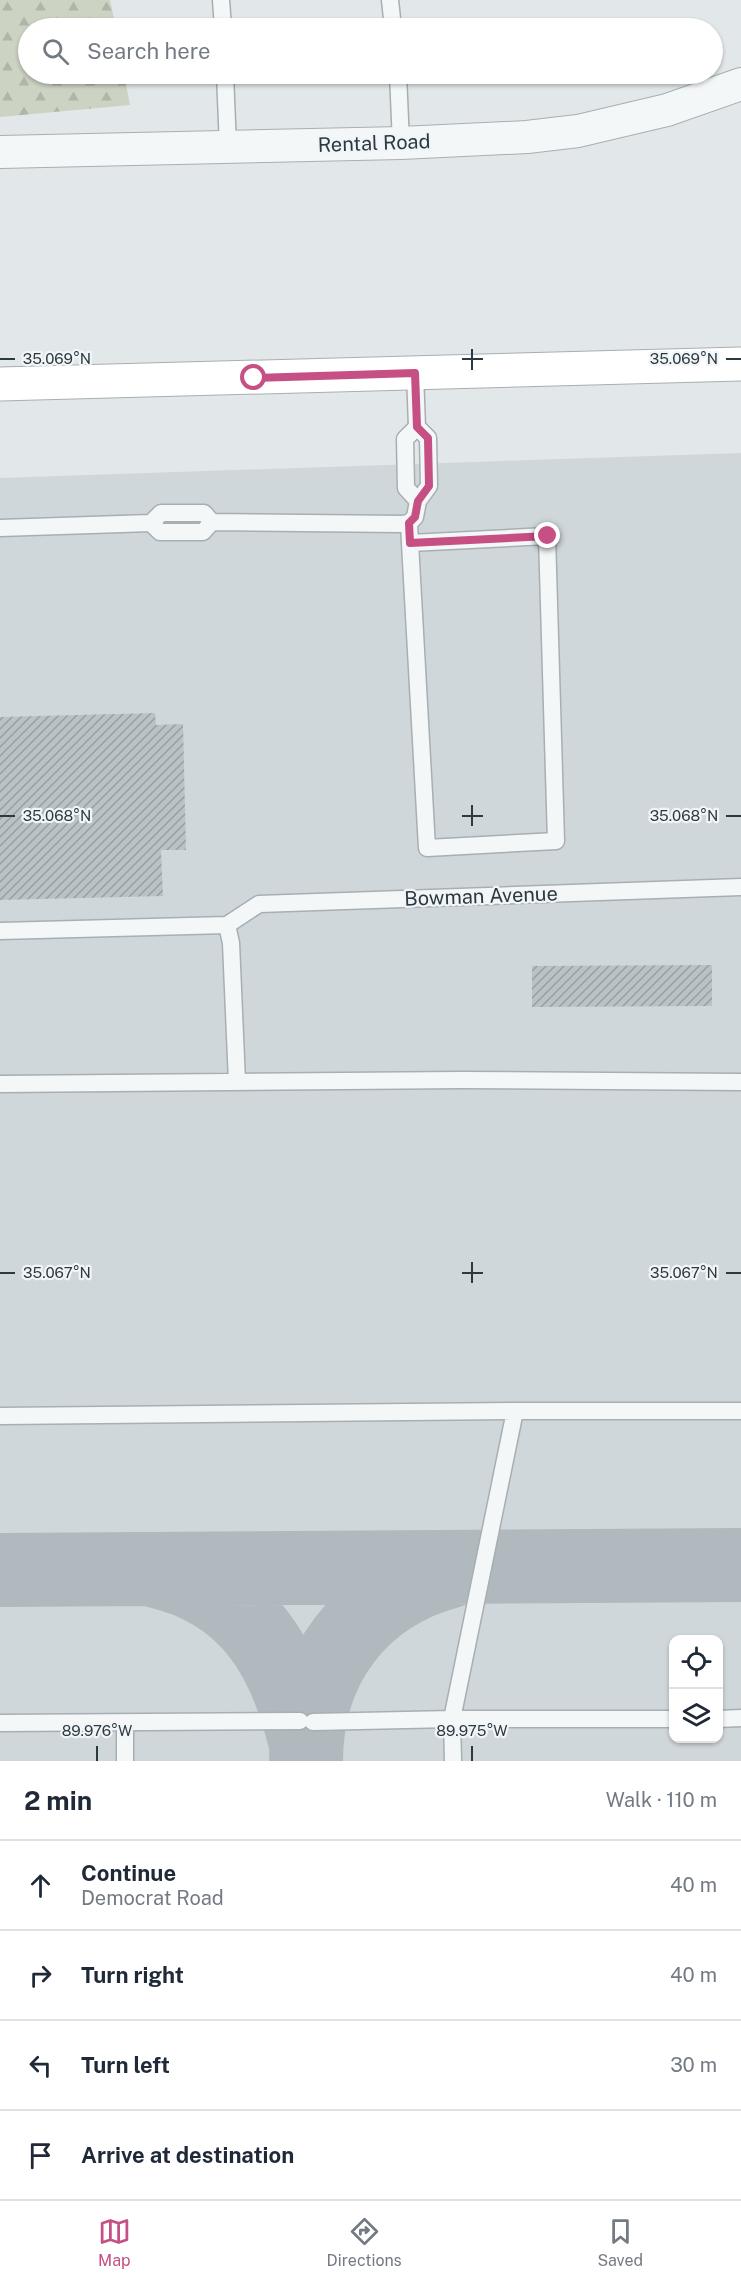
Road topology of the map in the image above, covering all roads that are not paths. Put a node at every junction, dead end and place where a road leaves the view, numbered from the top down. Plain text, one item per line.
1 (221, 0) edge
2 (390, 0) edge
3 (222, 18) edge
4 (392, 18) edge
5 (225, 84) edge
6 (398, 84) edge
7 (741, 84) edge
8 (401, 143) junction
9 (228, 147) junction
10 (0, 152) edge
11 (741, 364) edge
12 (415, 373) junction
13 (0, 384) edge
14 (417, 427) junction
15 (418, 501) junction
16 (409, 523) junction
17 (0, 528) edge
18 (410, 543) junction
19 (741, 887) edge
20 (227, 925) junction
21 (0, 931) edge
22 (237, 1082) junction
23 (741, 1082) edge
24 (0, 1084) edge
25 (515, 1411) junction
26 (741, 1411) edge
27 (0, 1416) edge
28 (741, 1718) edge
29 (452, 1719) junction
30 (669, 1719) edge
31 (723, 1719) edge
32 (0, 1723) edge
33 (125, 1724) junction
34 (125, 1761) edge
35 (453, 1761) edge

1 - 3 lane
2 - 4 lane
5 - 9 lane
6 - 8 lane
7 - 8 street, Rental Road
8 - 9 street, Rental Road
9 - 10 street, Rental Road
11 - 12 main road
12 - 13 main road
12 - 14 lane
14 - 15 lane
14 - 15 lane
15 - 16 lane
16 - 17 lane
16 - 18 lane
18 - 18 lane
19 - 20 lane, Bowman Avenue
20 - 21 lane
20 - 22 lane
22 - 23 lane
22 - 24 lane
25 - 26 lane
25 - 27 lane
25 - 29 lane
28 - 31 lane
29 - 30 lane
29 - 33 lane
29 - 35 lane
32 - 33 lane
33 - 34 lane

